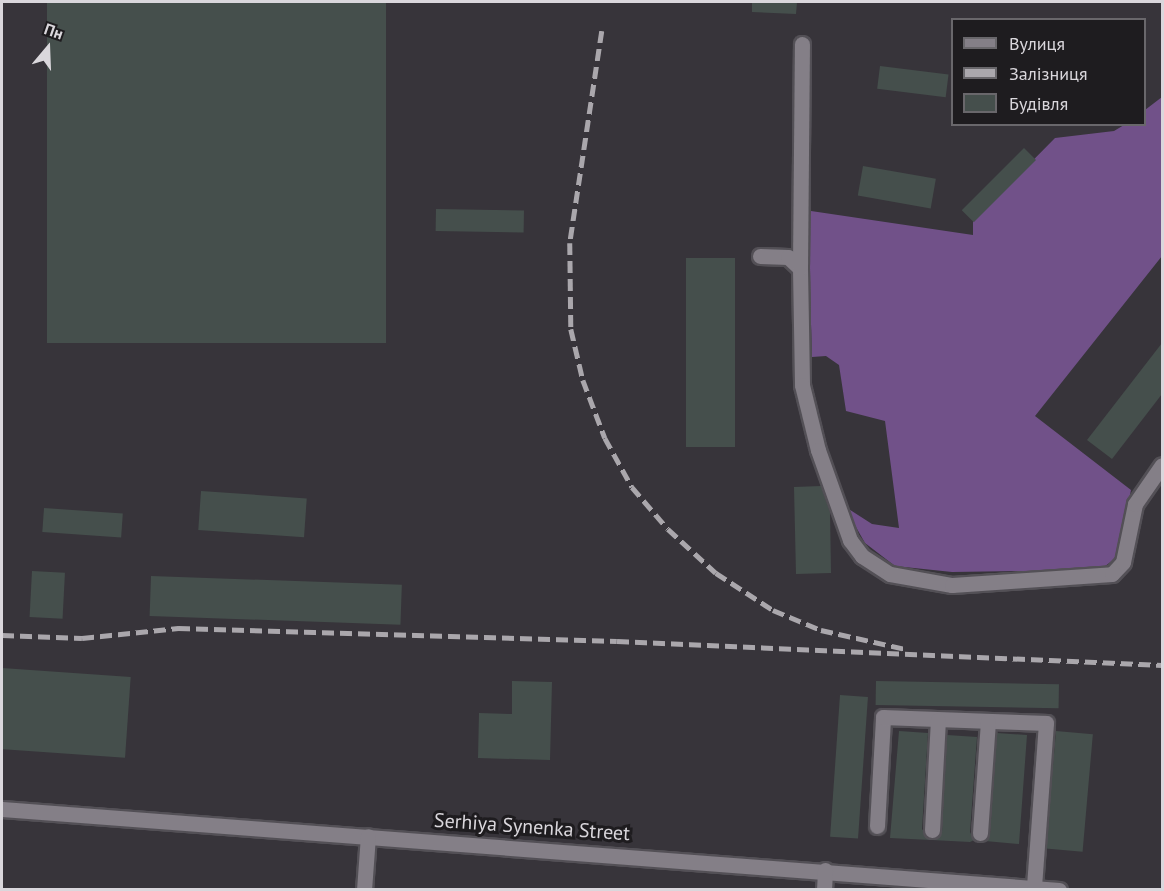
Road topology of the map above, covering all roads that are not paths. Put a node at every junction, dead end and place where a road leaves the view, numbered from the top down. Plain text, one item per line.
1 (802, 44) dead end
2 (760, 256) dead end
3 (801, 268) junction
4 (1162, 465) edge
5 (938, 720) junction
6 (988, 721) junction
7 (2, 809) edge
8 (877, 826) dead end
9 (932, 830) dead end
10 (980, 833) dead end
11 (368, 836) junction
12 (825, 870) junction
13 (1034, 887) junction
14 (364, 890) edge
15 (824, 890) edge
16 (1059, 890) edge

1 - 3 street
2 - 3 street
3 - 4 street
5 - 6 street
5 - 8 street
5 - 9 street
6 - 10 street
6 - 13 street
7 - 11 street, Serhiya Synenka Street
11 - 12 street, Serhiya Synenka Street
11 - 14 street
12 - 13 street, Serhiya Synenka Street
12 - 15 street
13 - 16 street, Serhiya Synenka Street

